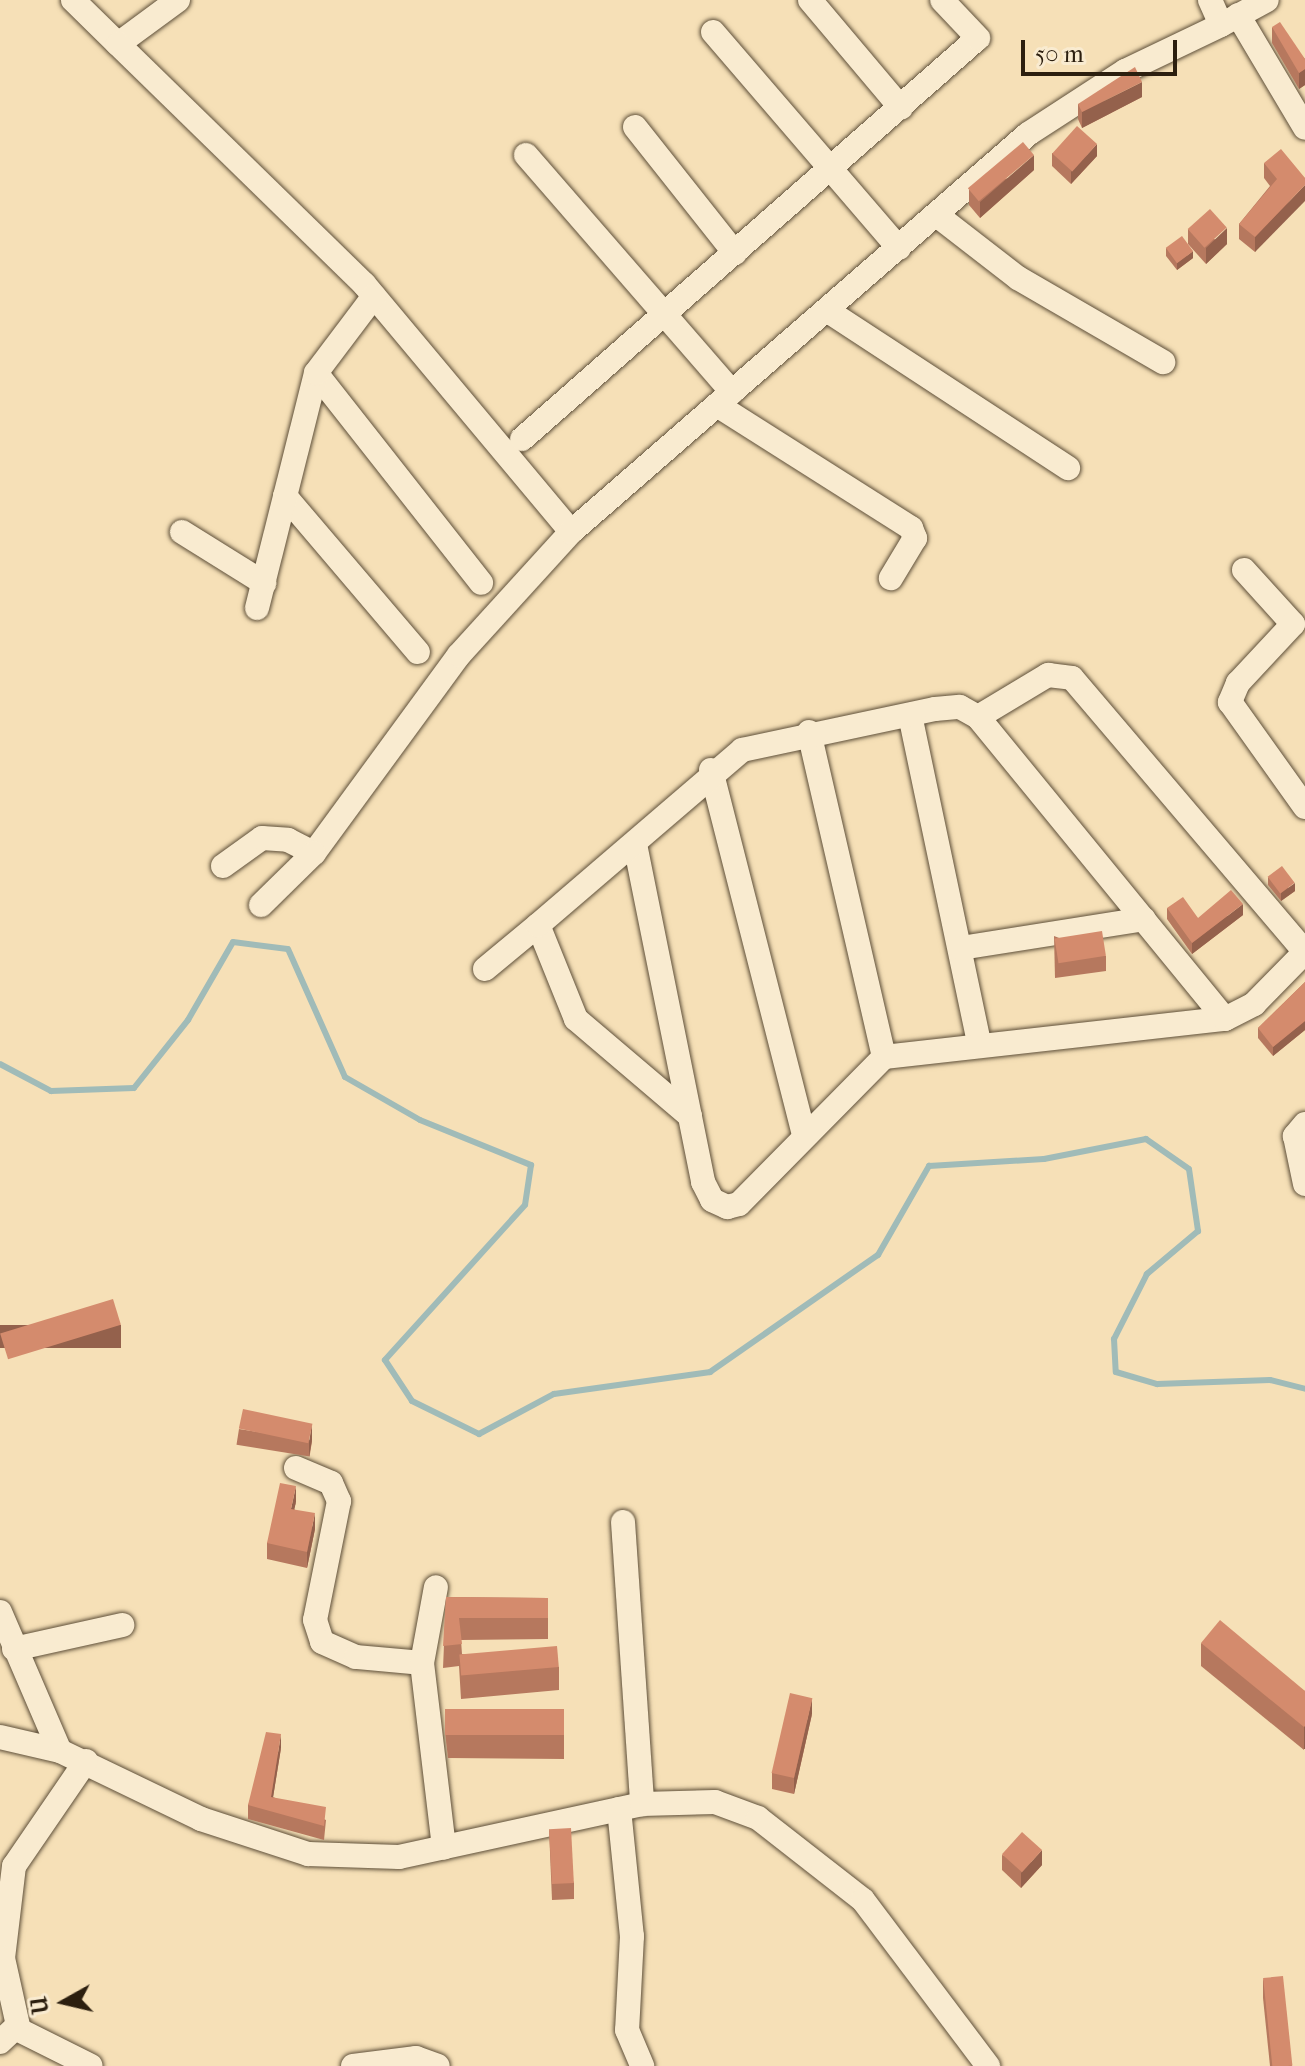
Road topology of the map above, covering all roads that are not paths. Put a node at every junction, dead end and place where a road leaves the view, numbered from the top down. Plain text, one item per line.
1 (73, 0) edge
2 (178, 0) edge
3 (810, 0) edge
4 (942, 0) edge
5 (1210, 0) edge
6 (1267, 0) edge
7 (1230, 20) junction
8 (713, 32) dead end
9 (118, 44) junction
10 (901, 108) junction
11 (635, 127) dead end
12 (1305, 128) edge
13 (526, 155) dead end
14 (831, 168) junction
15 (938, 216) junction
16 (899, 248) junction
17 (735, 253) junction
18 (374, 296) junction
19 (828, 311) junction
20 (665, 315) junction
21 (1163, 362) dead end
22 (316, 373) junction
23 (724, 398) junction
24 (522, 439) dead end
25 (1068, 468) dead end
26 (285, 496) junction
27 (182, 532) dead end
28 (571, 532) junction
29 (1244, 570) dead end
30 (891, 578) dead end
31 (264, 583) junction
32 (481, 583) dead end
33 (257, 608) dead end
34 (1299, 616) edge
35 (418, 652) dead end
36 (910, 715) junction
37 (978, 717) junction
38 (809, 732) junction
39 (711, 770) junction
40 (1305, 807) edge
41 (635, 844) junction
42 (314, 853) junction
43 (223, 866) dead end
44 (261, 905) dead end
45 (1144, 919) junction
46 (538, 925) junction
47 (961, 948) junction
48 (1305, 952) edge
49 (485, 969) dead end
50 (1225, 1019) junction
51 (980, 1046) junction
52 (884, 1057) junction
53 (690, 1116) junction
54 (1305, 1124) edge
55 (804, 1136) junction
56 (1305, 1184) edge
57 (296, 1468) dead end
58 (623, 1522) dead end
59 (436, 1587) dead end
60 (0, 1612) edge
61 (122, 1625) dead end
62 (14, 1649) junction
63 (422, 1663) junction
64 (0, 1737) edge
65 (60, 1751) junction
66 (86, 1761) junction
67 (630, 1806) junction
68 (444, 1848) junction
69 (2, 1959) edge
70 (8, 2034) edge
71 (91, 2066) edge
72 (353, 2066) edge
73 (438, 2066) edge
74 (642, 2066) edge
75 (988, 2066) edge

1 - 9 street
2 - 9 street
3 - 10 street
4 - 10 street
5 - 7 street
6 - 7 street
7 - 12 street
7 - 15 street
8 - 14 street
9 - 18 street
10 - 14 street
11 - 17 street
13 - 20 street
14 - 16 street
14 - 17 street
15 - 16 street
15 - 21 street
16 - 19 street
17 - 20 street
18 - 22 street
18 - 28 street
19 - 23 street
19 - 25 street
20 - 23 street
20 - 24 street
22 - 26 street
22 - 32 street
23 - 28 street
23 - 30 street
26 - 31 street
26 - 35 street
27 - 31 street
28 - 42 street
29 - 34 street
31 - 33 street
34 - 40 street
36 - 37 street
36 - 38 street
36 - 47 street
37 - 45 street
37 - 48 street
38 - 39 street
38 - 52 street
39 - 41 street
39 - 55 street
41 - 46 street
41 - 53 street
42 - 43 street
42 - 44 street
45 - 47 street
45 - 50 street
46 - 49 street
46 - 53 street
47 - 51 street
48 - 50 street
50 - 51 street
51 - 52 street
52 - 55 street
53 - 55 street
54 - 56 street
57 - 63 street
58 - 67 street
59 - 63 street
60 - 62 street
61 - 62 street
62 - 65 street
63 - 68 street
64 - 65 street
65 - 66 street
66 - 68 street
66 - 69 street
67 - 68 street
67 - 74 street
67 - 75 street
69 - 70 street
70 - 71 street
72 - 73 street

